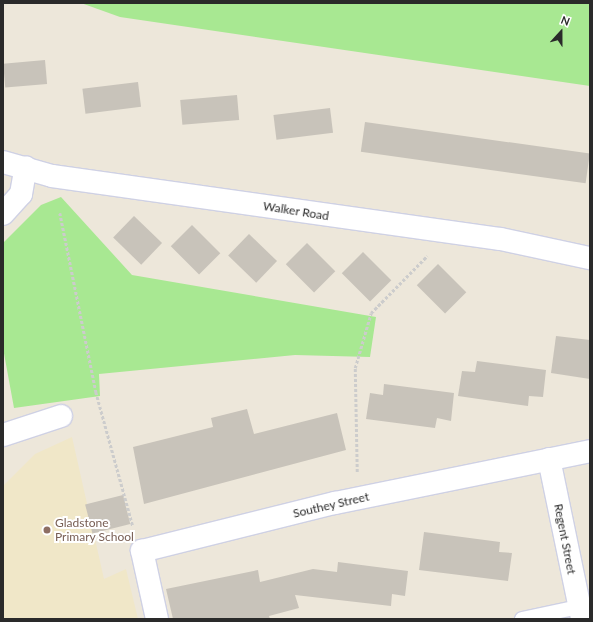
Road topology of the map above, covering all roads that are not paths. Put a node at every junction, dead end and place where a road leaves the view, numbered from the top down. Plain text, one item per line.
1 (3, 162) edge
2 (26, 167) junction
3 (3, 214) edge
4 (590, 258) edge
5 (61, 416) dead end
6 (3, 435) edge
7 (590, 451) edge
8 (549, 459) junction
9 (584, 610) edge
10 (157, 619) edge
11 (522, 619) edge

1 - 2 street, Walker Road
2 - 3 street
2 - 4 street, Walker Road
5 - 6 street
7 - 8 street, Southey Street
8 - 9 street, Regent Street
8 - 10 street, Southey Street
9 - 11 lane

